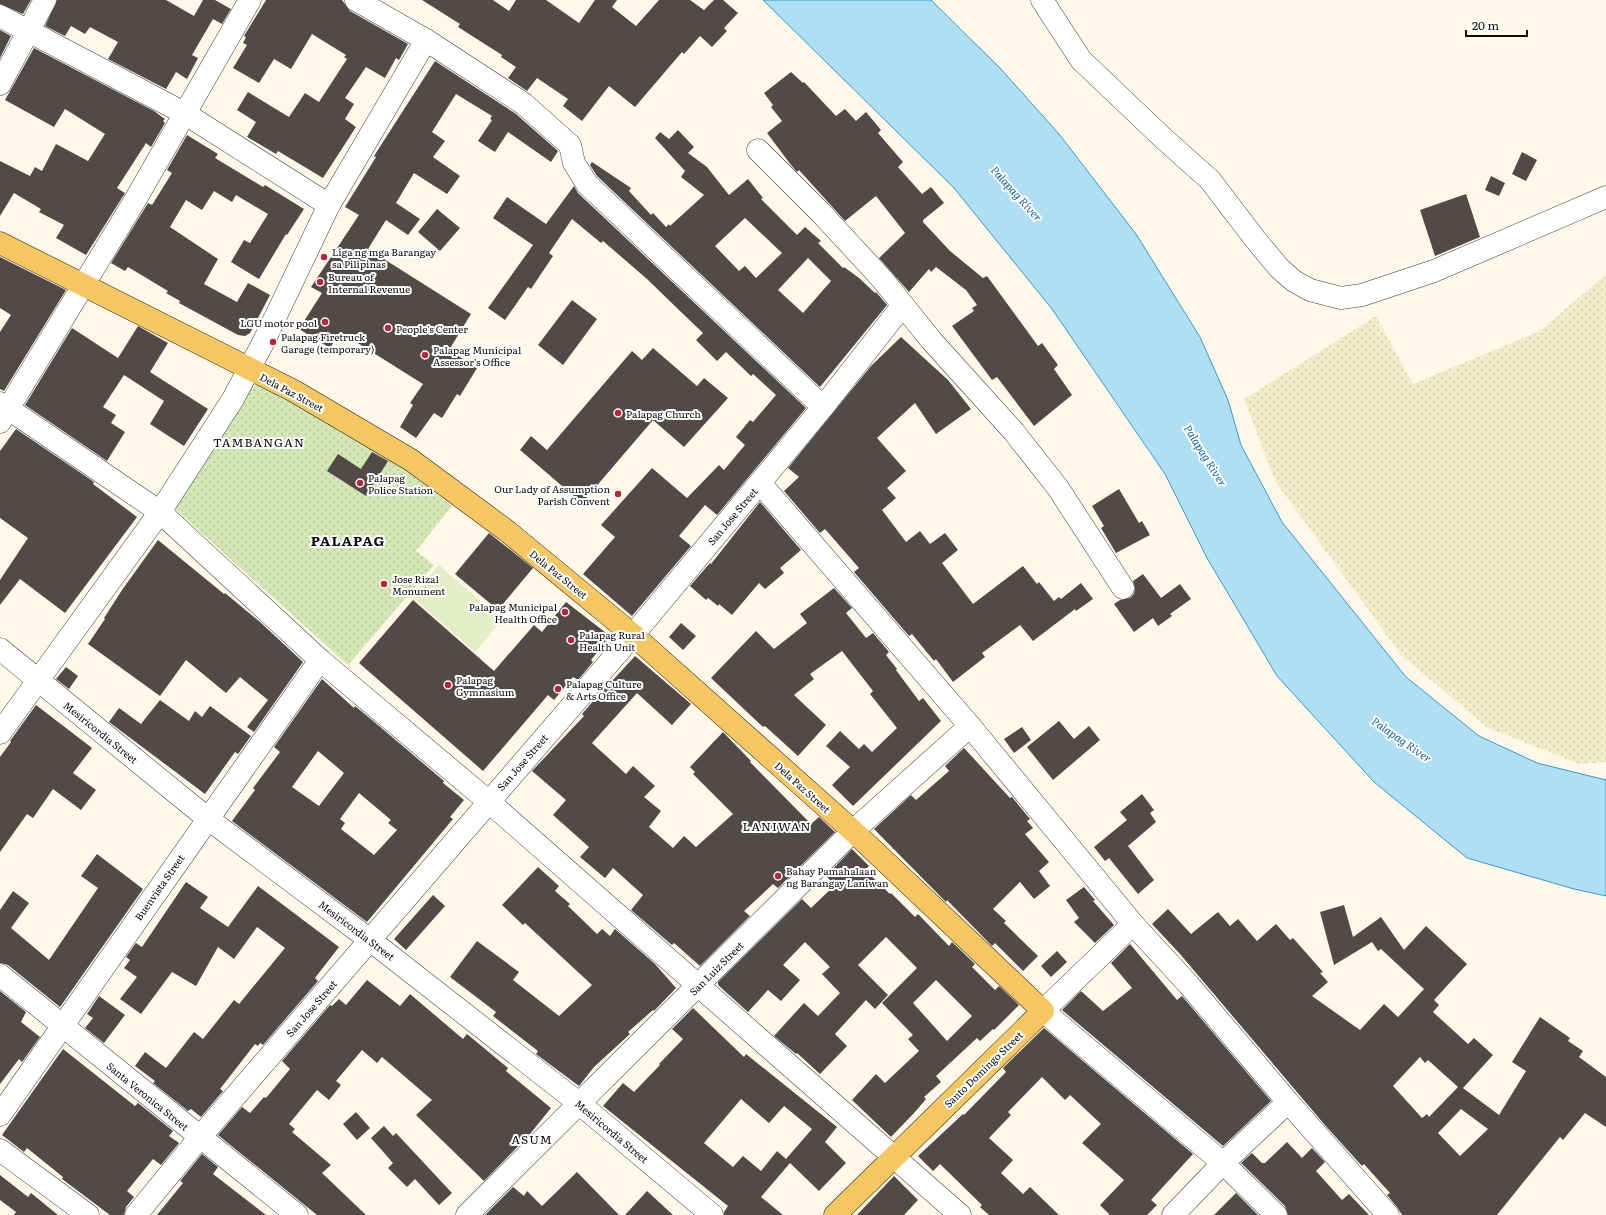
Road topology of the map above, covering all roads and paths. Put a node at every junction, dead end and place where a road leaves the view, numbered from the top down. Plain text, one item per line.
1 (45, 0) edge
2 (356, 0) edge
3 (1042, 0) edge
4 (245, 2) edge
5 (0, 16) edge
6 (27, 31) junction
7 (426, 40) junction
8 (0, 84) edge
9 (184, 113) junction
10 (758, 150) dead end
11 (1606, 197) edge
12 (329, 205) junction
13 (0, 243) edge
14 (83, 285) junction
15 (902, 305) junction
16 (248, 369) junction
17 (823, 407) junction
18 (3, 411) edge
19 (760, 483) junction
20 (160, 512) junction
21 (1123, 588) dead end
22 (633, 635) junction
23 (0, 649) edge
24 (320, 660) junction
25 (38, 681) junction
26 (970, 726) junction
27 (0, 733) edge
28 (488, 801) junction
29 (207, 818) junction
30 (853, 831) junction
31 (1133, 924) junction
32 (370, 940) junction
33 (0, 975) edge
34 (699, 985) junction
35 (1043, 1011) junction
36 (62, 1027) junction
37 (1288, 1102) junction
38 (580, 1104) junction
39 (0, 1115) edge
40 (200, 1137) junction
41 (0, 1150) edge
42 (894, 1156) junction
43 (1224, 1163) junction
44 (88, 1215) edge
45 (136, 1215) edge
46 (297, 1215) edge
47 (467, 1215) edge
48 (712, 1215) edge
49 (835, 1215) edge
50 (960, 1215) edge
51 (1173, 1215) edge
52 (1276, 1215) edge
53 (1388, 1215) edge

1 - 6 street
2 - 7 street
3 - 11 street
4 - 9 street
5 - 6 street
6 - 8 street
6 - 9 street
7 - 12 street
7 - 17 street
9 - 12 street
9 - 14 street
10 - 15 street
12 - 16 street
13 - 14 main road, Dela Paz Street
14 - 16 main road, Dela Paz Street
14 - 18 street
15 - 17 street, San Jose Street
15 - 21 street
16 - 20 street
16 - 22 main road, Dela Paz Street
17 - 19 street, San Jose Street
18 - 20 street
19 - 22 street, San Jose Street
19 - 26 street
20 - 24 street
20 - 25 street
22 - 28 street, San Jose Street
22 - 30 main road, Dela Paz Street
23 - 25 street, Mesiricordia Street
24 - 28 street
24 - 29 street, Buenvista Street
25 - 27 street
25 - 29 street, Mesiricordia Street
26 - 30 street, San Luiz Street
26 - 31 street
28 - 32 street, San Jose Street
28 - 34 street
29 - 32 street, Mesiricordia Street
29 - 36 street, Buenvista Street
30 - 34 street, San Luiz Street
30 - 35 main road, Dela Paz Street
31 - 35 street, Santo Domingo Street
31 - 37 street
32 - 38 street, Mesiricordia Street
32 - 40 street, San Jose Street
33 - 36 street, Santa Veronica Street
34 - 38 street, San Luiz Street
34 - 42 street
35 - 42 main road, Santo Domingo Street
35 - 43 street
36 - 39 street, Buenvista Street
36 - 40 street, Santa Veronica Street
37 - 43 street
37 - 53 street
38 - 47 street, San Luiz Street
38 - 48 street, Mesiricordia Street
40 - 45 street, San Jose Street
40 - 46 street, Santa Veronica Street
41 - 44 street
42 - 49 main road, Santo Domingo Street
42 - 50 street
43 - 51 street
43 - 52 street

